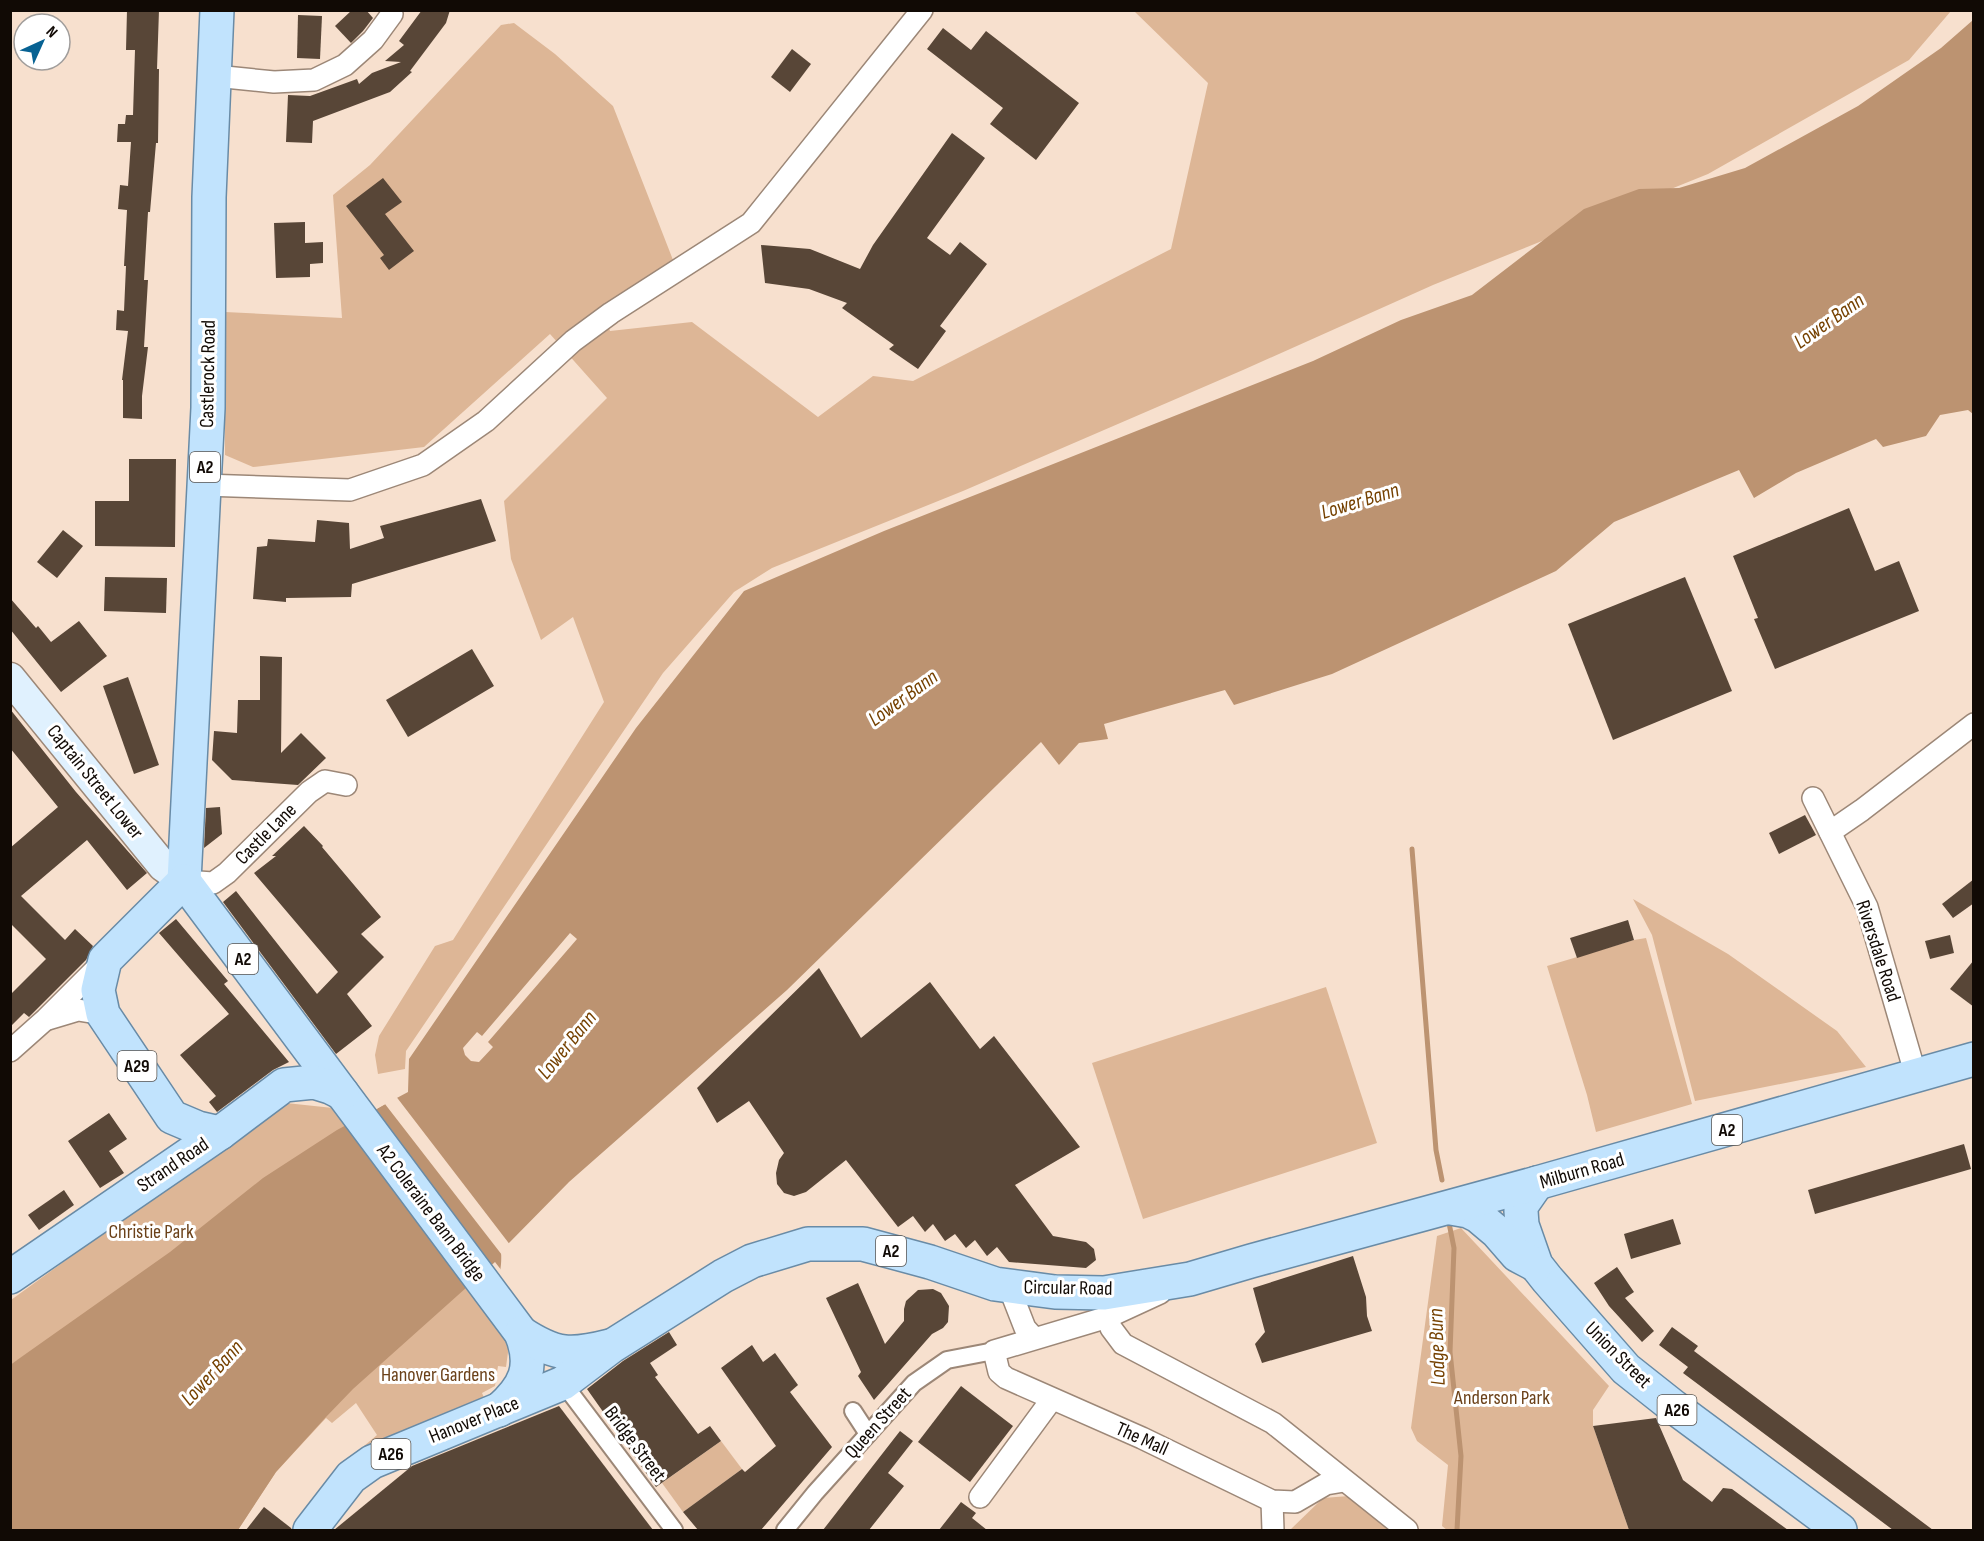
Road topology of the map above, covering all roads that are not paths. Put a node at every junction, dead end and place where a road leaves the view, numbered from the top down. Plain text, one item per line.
1 (217, 10) edge
2 (922, 10) edge
3 (392, 14) dead end
4 (215, 76) junction
5 (204, 485) junction
6 (10, 678) edge
7 (1974, 724) edge
8 (346, 785) dead end
9 (1813, 798) dead end
10 (1830, 832) junction
11 (184, 881) junction
12 (105, 960) junction
13 (102, 1014) junction
14 (46, 1019) junction
15 (10, 1051) edge
16 (1974, 1059) edge
17 (1916, 1076) junction
18 (317, 1083) junction
19 (172, 1117) junction
20 (220, 1133) junction
21 (153, 1178) junction
22 (1537, 1183) junction
23 (1443, 1210) junction
24 (1536, 1265) junction
25 (10, 1277) edge
26 (1190, 1279) junction
27 (1009, 1287) junction
28 (1108, 1317) junction
29 (521, 1333) junction
30 (1034, 1338) junction
31 (994, 1352) junction
32 (560, 1368) junction
33 (1052, 1400) junction
34 (853, 1411) dead end
35 (496, 1412) junction
36 (868, 1434) junction
37 (1344, 1481) junction
38 (980, 1497) dead end
39 (1272, 1501) junction
40 (310, 1530) edge
41 (674, 1530) edge
42 (785, 1530) edge
43 (1273, 1530) edge
44 (1407, 1530) edge
45 (1840, 1530) edge

1 - 4 main road, Castlerock Road / A2
2 - 5 street
3 - 4 street
4 - 5 main road, Castlerock Road / A2
5 - 11 main road, Castlerock Road / A2
6 - 11 main road, Captain Street Lower
7 - 10 street
8 - 11 street, Castle Lane
9 - 10 street, Riversdale Road
10 - 17 street, Riversdale Road
11 - 12 main road
11 - 18 main road, A2
12 - 13 main road, A29
12 - 14 street
13 - 14 street
13 - 19 main road, A29
14 - 15 street
16 - 17 main road, Milburn Road / A2
17 - 22 main road, Milburn Road / A2
18 - 20 main road, Strand Road
18 - 29 main road, A2 Coleraine Bann Bridge / A2
19 - 20 main road
19 - 21 main road
20 - 21 main road, Strand Road
21 - 25 main road, Strand Road
22 - 23 main road, Milburn Road / A2
22 - 24 main road, Union Street / A26
23 - 24 main road, A26
23 - 26 main road, Milburn Road / A2
24 - 45 main road, Union Street / A26
26 - 27 main road, Circular Road / A2
26 - 28 street, Circular Road
27 - 30 street
27 - 32 main road, Circular Road / A2
28 - 30 street
28 - 37 street, Circular Road
29 - 32 main road, A2
29 - 35 main road, A2
30 - 31 street
31 - 33 street, The Mall
31 - 36 street, Queen Street
32 - 35 main road, Hanover Place / A26
32 - 41 street, Bridge Street
33 - 38 street
33 - 39 street, The Mall
34 - 36 street
35 - 40 main road, Hanover Place / A26
36 - 42 street, Queen Street
37 - 39 street
37 - 44 street, Circular Road
39 - 43 street

